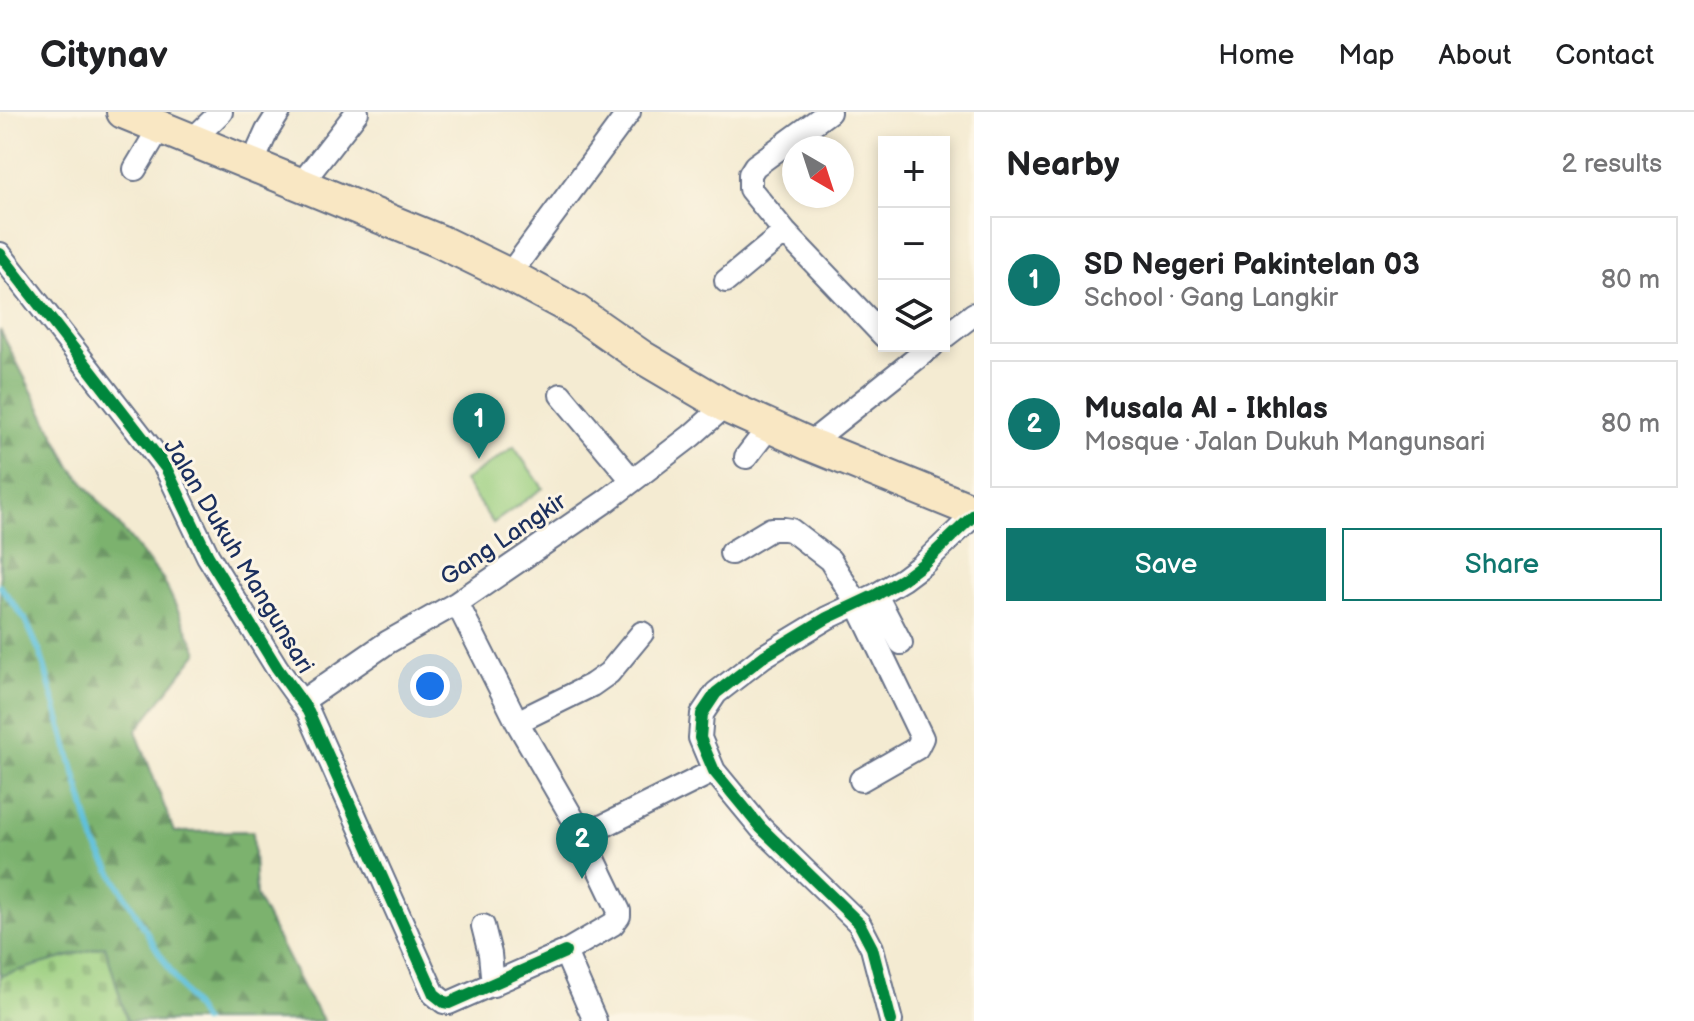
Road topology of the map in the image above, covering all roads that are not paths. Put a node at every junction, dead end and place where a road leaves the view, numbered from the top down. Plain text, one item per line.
1 (123, 112) edge
2 (221, 112) edge
3 (279, 112) edge
4 (357, 112) edge
5 (629, 112) edge
6 (829, 112) edge
7 (160, 127) junction
8 (192, 140) junction
9 (252, 164) junction
10 (135, 169) dead end
11 (301, 184) junction
12 (785, 232) junction
13 (0, 254) edge
14 (509, 275) junction
15 (726, 281) dead end
16 (974, 314) edge
17 (878, 330) edge
18 (950, 332) edge
19 (899, 352) edge
20 (924, 352) edge
21 (909, 363) junction
22 (561, 395) dead end
23 (725, 406) junction
24 (769, 427) junction
25 (809, 444) junction
26 (746, 457) dead end
27 (632, 480) junction
28 (974, 513) edge
29 (731, 553) dead end
30 (866, 599) junction
31 (457, 603) junction
32 (642, 633) dead end
33 (901, 643) dead end
34 (301, 702) junction
35 (517, 722) junction
36 (714, 771) junction
37 (861, 780) dead end
38 (583, 836) junction
39 (483, 926) dead end
40 (565, 952) junction
41 (493, 985) junction
42 (595, 1021) edge
43 (891, 1021) edge

1 - 7 main road
2 - 8 street
3 - 9 street
4 - 11 street
5 - 14 street
6 - 12 street
7 - 8 main road
7 - 10 street
8 - 9 main road
9 - 11 main road
11 - 14 main road
12 - 15 street
12 - 17 street
13 - 34 street, Jalan Dukuh Mangunsari
14 - 23 main road
16 - 18 street
19 - 21 street
20 - 21 street
21 - 25 street
22 - 27 street
23 - 24 main road
23 - 27 street, Gang Langkir
24 - 25 main road
24 - 26 street
25 - 28 main road
27 - 31 street, Gang Langkir
28 - 30 street
29 - 30 street
30 - 33 street
30 - 36 street
30 - 37 street
31 - 34 street, Gang Langkir
31 - 35 street, Jalan Dukuh Mangunsari
32 - 35 street
34 - 41 street, Jalan Dukuh Mangunsari
35 - 38 street, Jalan Dukuh Mangunsari
36 - 38 street
36 - 43 street
38 - 40 street, Jalan Dukuh Mangunsari
39 - 41 street
40 - 41 street, Jalan Dukuh Mangunsari
40 - 42 street

